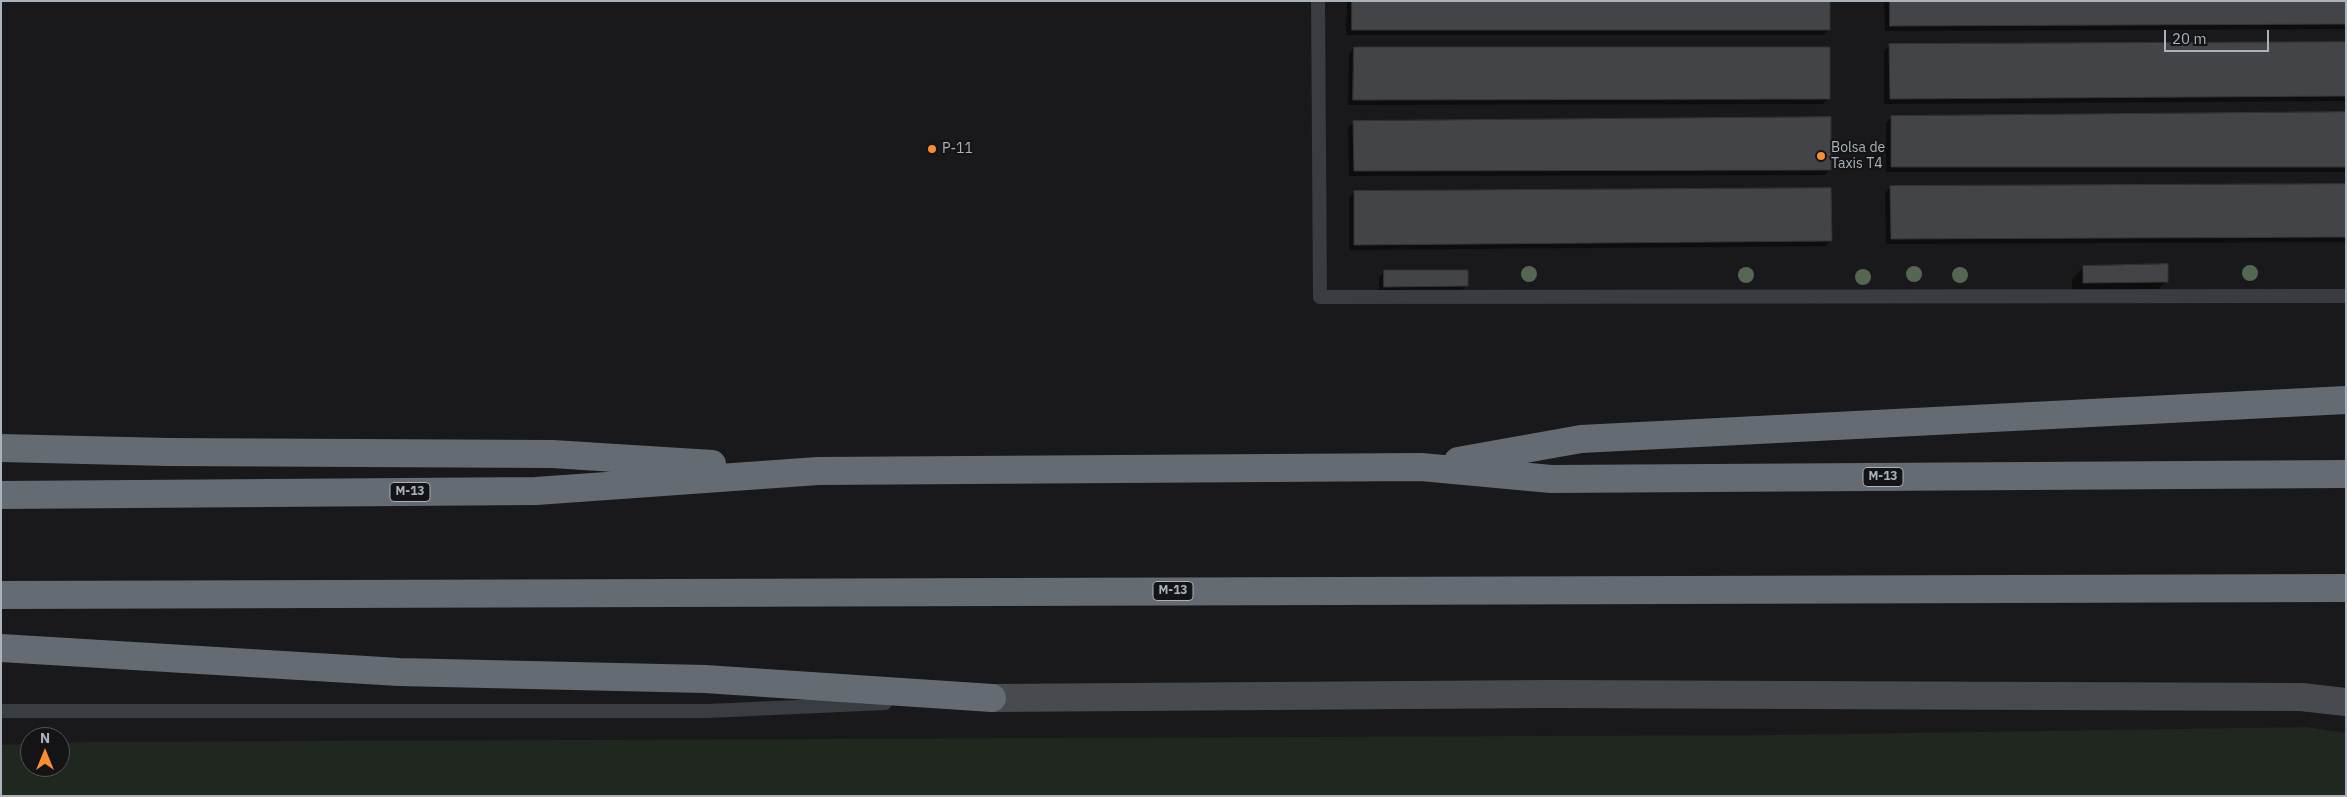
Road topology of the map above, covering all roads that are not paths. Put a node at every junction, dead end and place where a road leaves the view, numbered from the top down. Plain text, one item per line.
1 (1318, 1) edge
2 (2346, 296) edge
3 (2346, 400) edge
4 (1, 448) edge
5 (1421, 467) junction
6 (818, 471) junction
7 (2346, 474) edge
8 (1, 495) edge
9 (2346, 588) edge
10 (1, 595) edge
11 (1, 648) edge
12 (992, 698) junction
13 (2346, 702) edge
14 (1, 711) edge

1 - 2 lane
3 - 5 highway
4 - 6 highway
5 - 6 highway, M-13
5 - 7 highway, M-13
6 - 8 highway, M-13
9 - 10 highway, M-13
11 - 12 highway
12 - 13 street
12 - 14 lane

